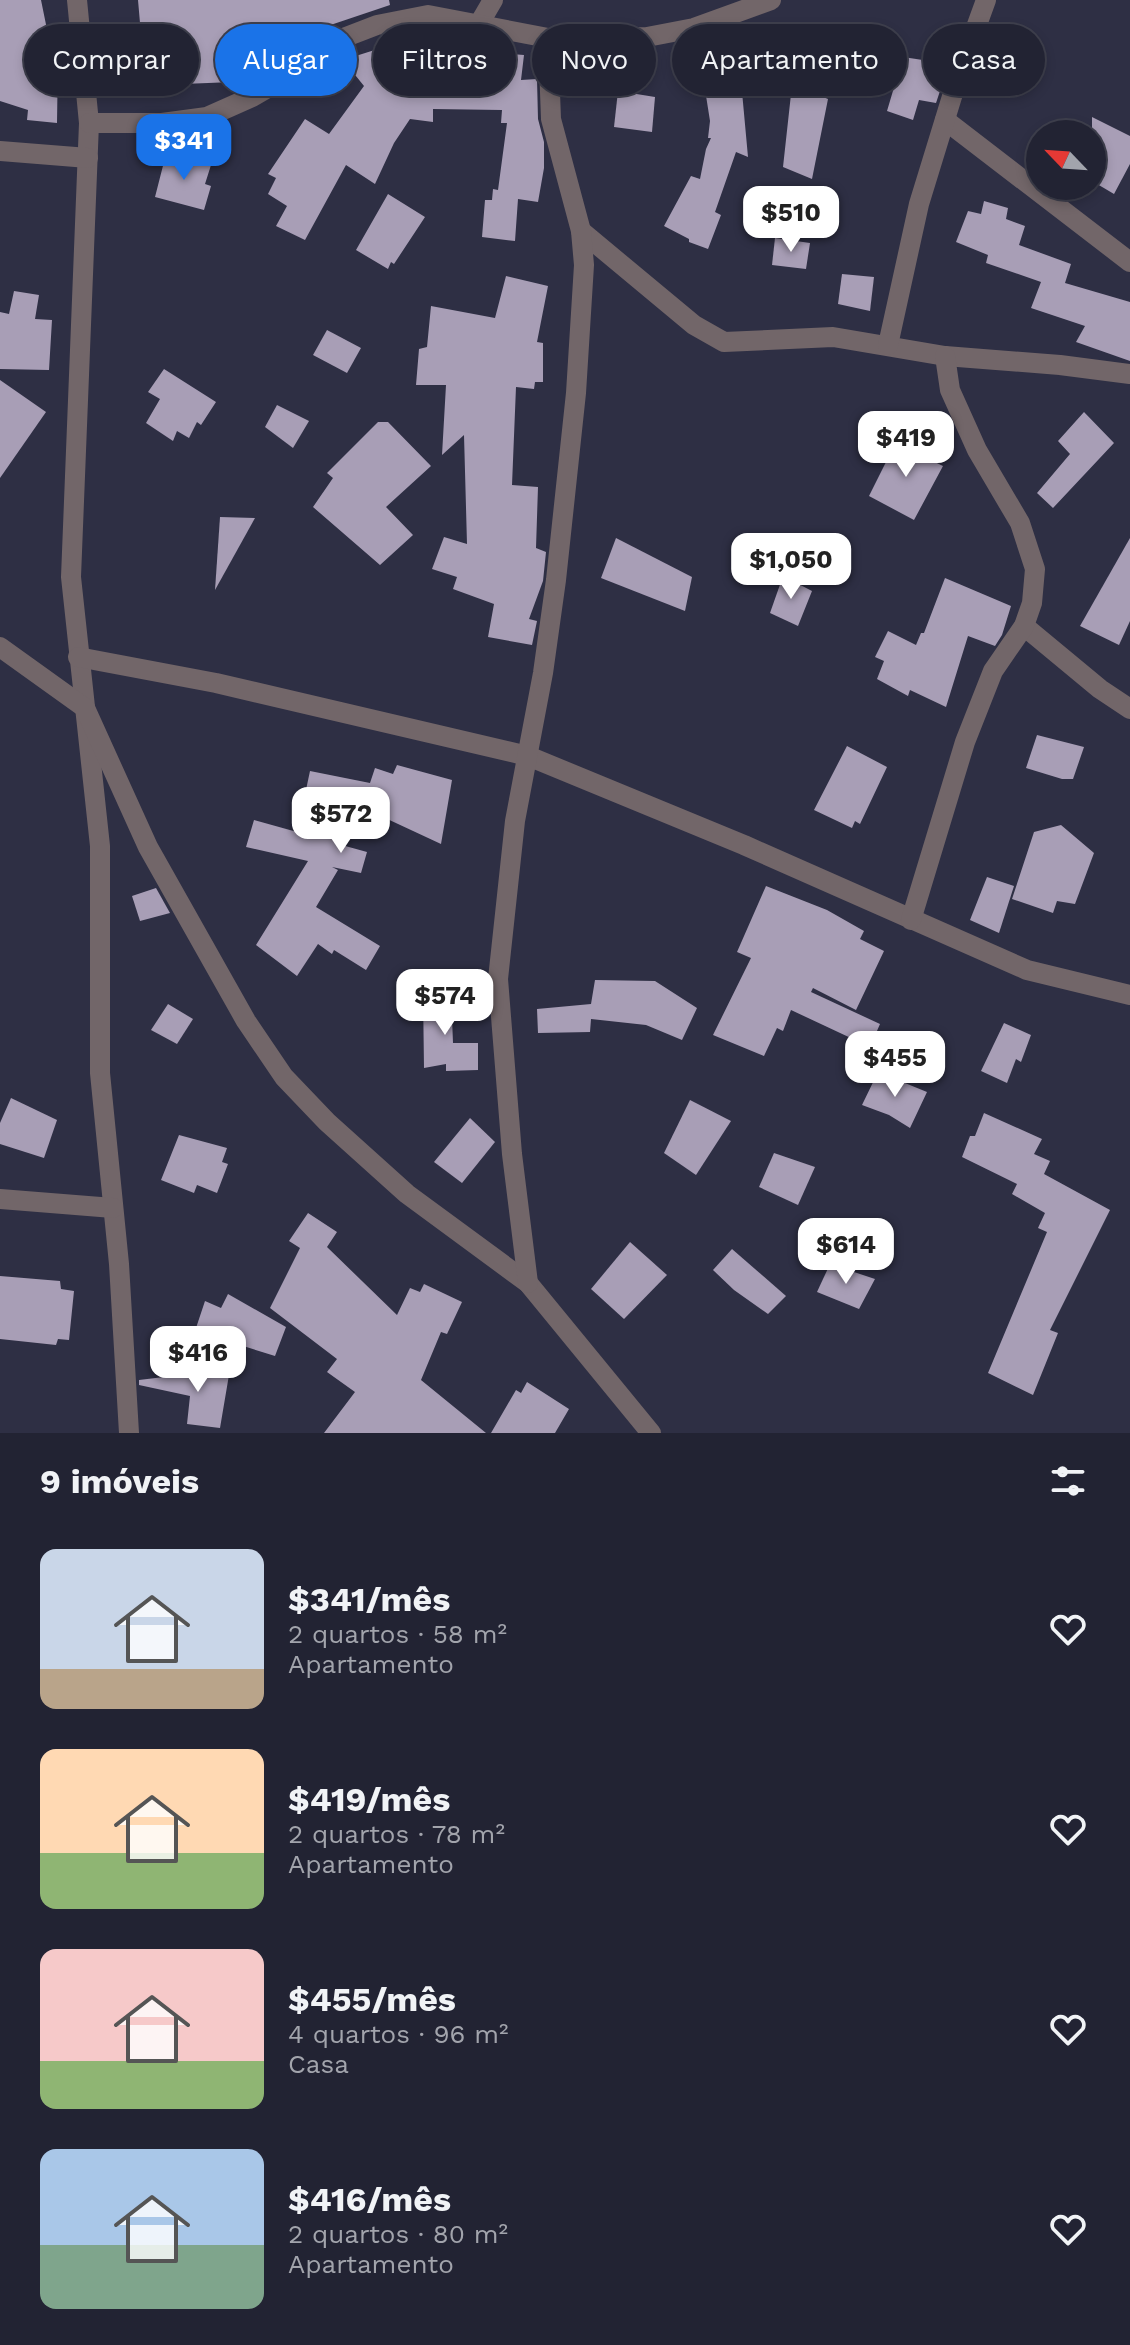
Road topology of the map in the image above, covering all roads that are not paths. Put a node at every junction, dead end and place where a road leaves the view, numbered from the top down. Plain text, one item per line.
1 (77, 0) edge
2 (493, 0) edge
3 (771, 0) edge
4 (986, 0) edge
5 (428, 8) edge
6 (479, 24) joint
7 (656, 35) edge
8 (550, 96) edge
9 (945, 120) junction
10 (89, 123) junction
11 (0, 151) edge
12 (88, 158) junction
13 (581, 231) junction
14 (1130, 262) edge
15 (888, 345) junction
16 (945, 356) junction
17 (1130, 374) edge
18 (1024, 626) junction
19 (0, 647) edge
20 (78, 657) junction
21 (85, 708) junction
22 (1130, 709) edge
23 (528, 756) junction
24 (911, 920) junction
25 (1130, 995) edge
26 (0, 1199) edge
27 (113, 1208) junction
28 (528, 1283) junction
29 (129, 1433) edge
30 (651, 1433) edge

1 - 10 street
2 - 6 street
3 - 7 street
4 - 9 street
5 - 6 street
5 - 10 street
8 - 13 street
9 - 14 street
9 - 15 street
10 - 12 street
11 - 12 street
12 - 20 street
13 - 15 street
13 - 23 street
15 - 16 street
16 - 17 street
16 - 18 street
18 - 22 street
18 - 24 street
19 - 21 street
20 - 21 street
20 - 23 street
21 - 27 street
21 - 28 street
23 - 24 street
23 - 28 street
24 - 25 street
26 - 27 street
27 - 29 street
28 - 30 street

